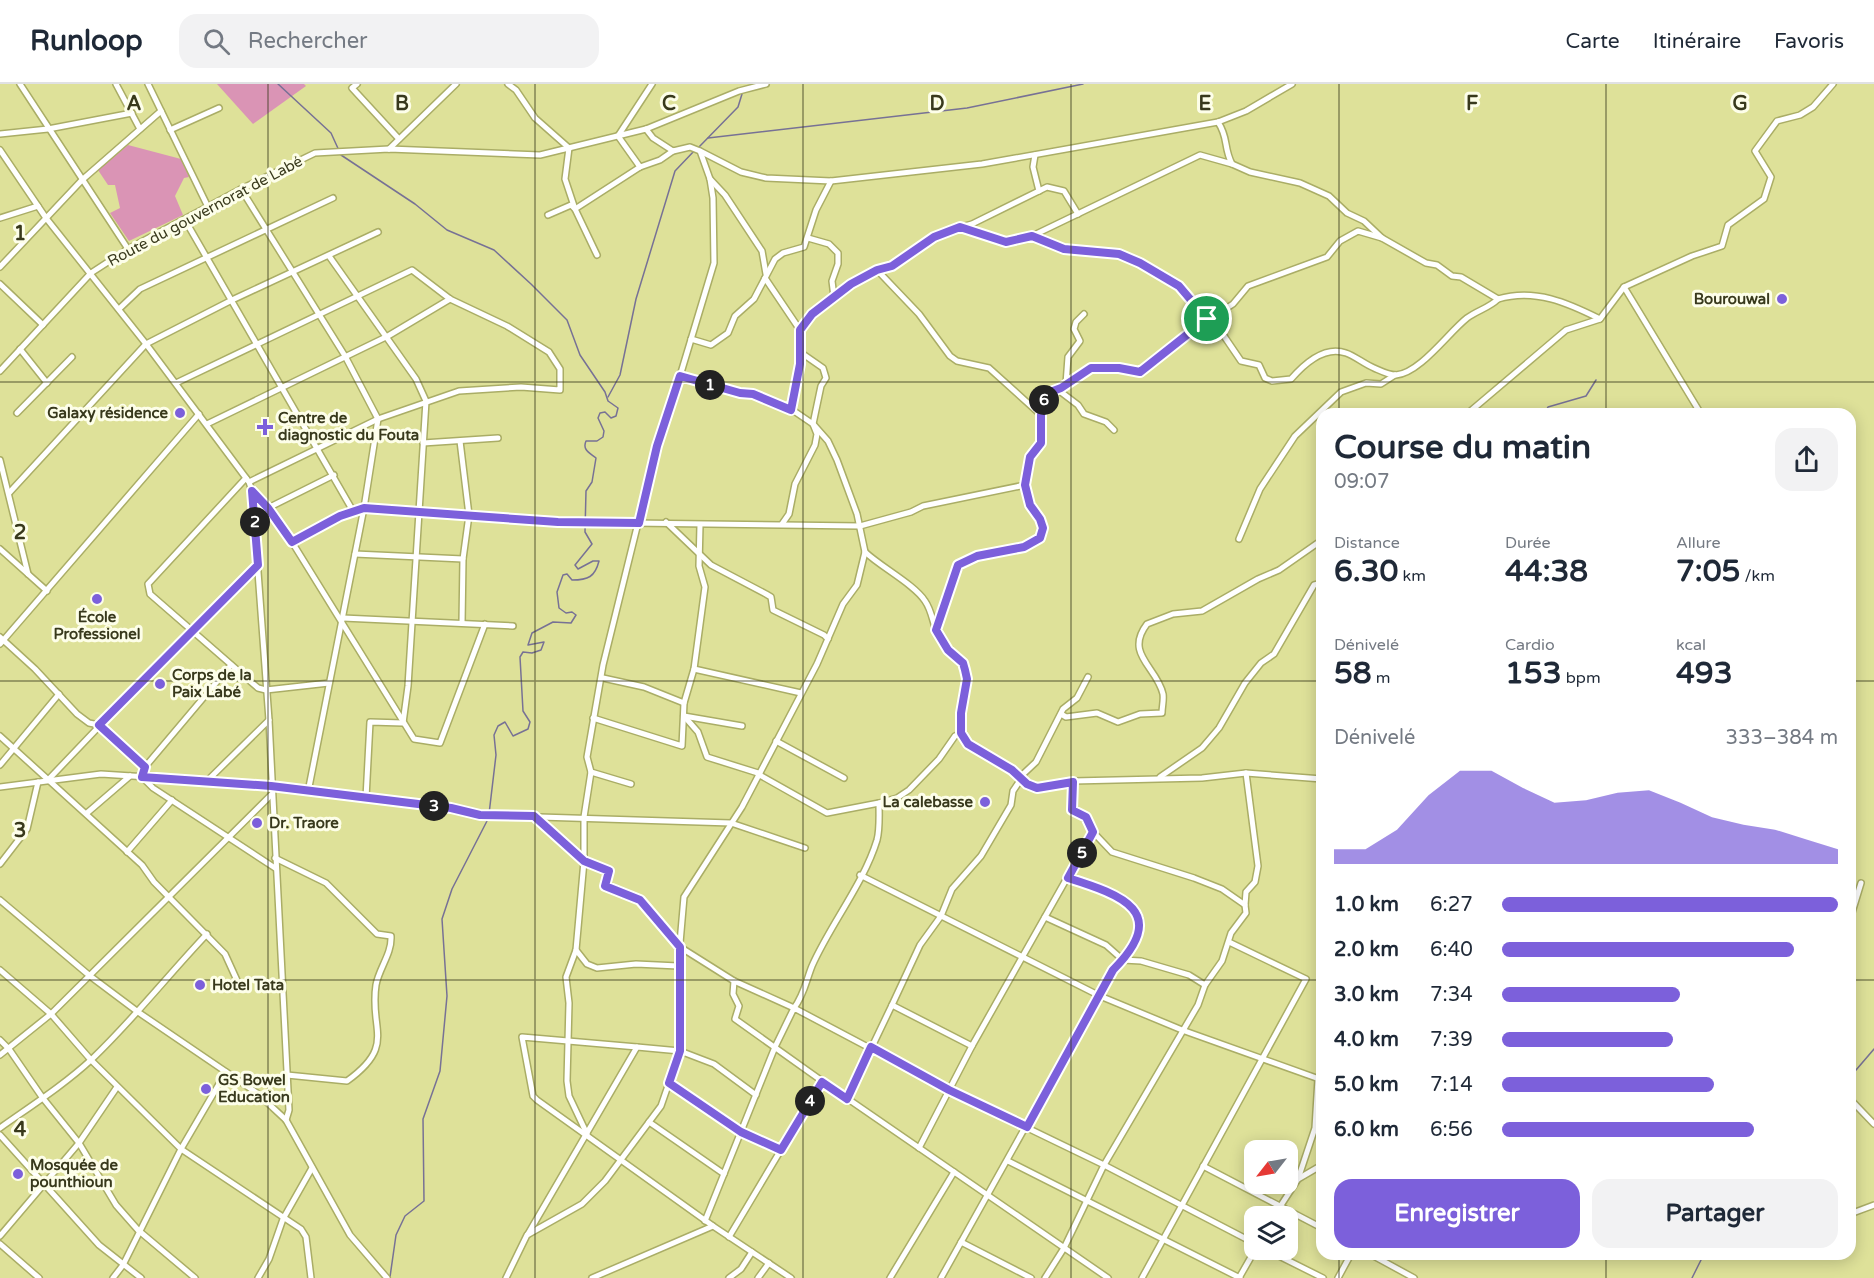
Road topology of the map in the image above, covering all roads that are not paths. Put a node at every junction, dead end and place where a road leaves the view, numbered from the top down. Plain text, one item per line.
1 (20, 84) edge
2 (116, 84) edge
3 (148, 84) edge
4 (357, 84) edge
5 (508, 84) edge
6 (652, 84) edge
7 (766, 84) edge
8 (1292, 84) edge
9 (1833, 84) edge
10 (452, 85) edge
11 (219, 108) dead end
12 (161, 111) junction
13 (132, 113) junction
14 (1218, 122) junction
15 (48, 129) junction
16 (140, 129) junction
17 (646, 129) junction
18 (170, 130) junction
19 (0, 134) edge
20 (618, 136) junction
21 (399, 140) junction
22 (569, 148) junction
23 (389, 149) junction
24 (0, 150) edge
25 (673, 151) junction
26 (700, 151) junction
27 (1035, 155) junction
28 (1232, 164) junction
29 (640, 167) junction
30 (710, 179) junction
31 (82, 180) junction
32 (831, 181) junction
33 (241, 189) junction
34 (1039, 191) junction
35 (333, 198) dead end
36 (38, 206) junction
37 (208, 207) junction
38 (575, 209) junction
39 (1078, 214) junction
40 (548, 215) dead end
41 (0, 218) edge
42 (46, 218) junction
43 (185, 220) junction
44 (960, 227) junction
45 (266, 230) junction
46 (378, 232) dead end
47 (1032, 236) junction
48 (808, 238) junction
49 (1382, 238) junction
50 (128, 249) junction
51 (597, 255) dead end
52 (206, 256) junction
53 (329, 256) junction
54 (0, 267) edge
55 (877, 270) junction
56 (293, 272) junction
57 (91, 273) junction
58 (765, 276) junction
59 (0, 284) edge
60 (1624, 287) junction
61 (357, 294) junction
62 (834, 297) junction
63 (450, 298) junction
64 (1498, 299) junction
65 (232, 300) junction
66 (119, 309) junction
67 (318, 313) junction
68 (1084, 314) dead end
69 (1207, 319) junction
70 (1600, 319) junction
71 (43, 325) junction
72 (800, 330) junction
73 (388, 336) junction
74 (690, 339) junction
75 (257, 343) junction
76 (146, 344) junction
77 (20, 349) junction
78 (800, 352) junction
79 (345, 356) junction
80 (72, 357) dead end
81 (0, 371) edge
82 (1395, 375) junction
83 (680, 376) junction
84 (47, 383) junction
85 (176, 383) junction
86 (1066, 384) junction
87 (282, 386) junction
88 (1057, 389) junction
89 (426, 401) junction
90 (1325, 408) edge
91 (1474, 408) edge
92 (1697, 408) edge
93 (791, 410) junction
94 (17, 413) dead end
95 (199, 414) junction
96 (1041, 415) junction
97 (1316, 416) edge
98 (378, 419) junction
99 (207, 424) junction
100 (813, 424) junction
101 (1114, 430) dead end
102 (498, 438) dead end
103 (460, 441) junction
104 (423, 443) junction
105 (318, 447) junction
106 (0, 460) edge
107 (334, 475) junction
108 (248, 480) junction
109 (1025, 485) junction
110 (252, 491) junction
111 (9, 493) junction
112 (268, 508) junction
113 (364, 508) junction
114 (353, 511) junction
115 (418, 512) junction
116 (470, 515) junction
117 (666, 522) junction
118 (639, 523) junction
119 (782, 524) junction
120 (700, 525) junction
121 (860, 526) junction
122 (1239, 539) dead end
123 (292, 542) junction
124 (1316, 544) edge
125 (0, 549) edge
126 (865, 552) junction
127 (355, 554) junction
128 (700, 555) junction
129 (416, 557) junction
130 (463, 559) junction
131 (258, 565) junction
132 (28, 574) junction
133 (1316, 584) edge
134 (47, 591) junction
135 (342, 619) junction
136 (413, 622) junction
137 (462, 622) junction
138 (485, 624) junction
139 (513, 626) dead end
140 (191, 630) junction
141 (936, 630) junction
142 (828, 639) junction
143 (1, 641) edge
144 (231, 665) junction
145 (694, 669) junction
146 (1088, 677) dead end
147 (603, 678) junction
148 (329, 683) junction
149 (266, 690) junction
150 (801, 693) junction
151 (60, 694) junction
152 (684, 703) junction
153 (1061, 714) junction
154 (684, 716) junction
155 (593, 718) junction
156 (269, 720) junction
157 (403, 723) junction
158 (99, 725) junction
159 (742, 726) dead end
160 (961, 733) junction
161 (0, 736) edge
162 (776, 741) junction
163 (14, 749) junction
164 (0, 765) edge
165 (145, 767) junction
166 (591, 772) junction
167 (758, 773) junction
168 (1246, 773) junction
169 (130, 776) junction
170 (142, 777) junction
171 (1160, 777) junction
172 (844, 778) dead end
173 (1021, 778) junction
174 (1316, 779) edge
175 (48, 780) junction
176 (38, 782) junction
177 (206, 782) junction
178 (1073, 782) junction
179 (631, 784) dead end
180 (271, 786) junction
181 (0, 787) edge
182 (308, 792) junction
183 (271, 794) junction
184 (366, 798) junction
185 (172, 800) junction
186 (879, 803) junction
187 (87, 813) junction
188 (534, 816) junction
189 (584, 817) junction
190 (731, 823) junction
191 (1093, 832) junction
192 (228, 838) junction
193 (806, 848) dead end
194 (127, 852) junction
195 (275, 858) junction
196 (584, 861) junction
197 (0, 864) edge
198 (275, 868) junction
199 (860, 875) junction
200 (1068, 878) junction
201 (1861, 883) dead end
202 (171, 897) junction
203 (1856, 899) edge
204 (0, 900) edge
205 (1245, 905) junction
206 (941, 916) junction
207 (1046, 917) junction
208 (207, 934) junction
209 (1229, 942) junction
210 (680, 947) junction
211 (576, 950) junction
212 (1023, 956) junction
213 (1123, 960) junction
214 (678, 966) junction
215 (0, 970) edge
216 (90, 976) junction
217 (734, 981) junction
218 (1204, 986) junction
219 (240, 987) dead end
220 (1100, 996) junction
221 (892, 1005) junction
222 (794, 1008) junction
223 (138, 1012) junction
224 (51, 1014) junction
225 (1182, 1030) junction
226 (0, 1040) edge
227 (567, 1041) junction
228 (972, 1046) junction
229 (637, 1047) junction
230 (775, 1047) junction
231 (871, 1047) junction
232 (9, 1048) junction
233 (680, 1051) junction
234 (0, 1055) edge
235 (1264, 1059) junction
236 (91, 1060) junction
237 (226, 1072) junction
238 (287, 1075) junction
239 (1316, 1078) edge
240 (822, 1082) junction
241 (669, 1083) junction
242 (117, 1087) junction
243 (949, 1090) junction
244 (756, 1095) junction
245 (42, 1097) junction
246 (847, 1099) junction
247 (1856, 1105) edge
248 (1316, 1118) edge
249 (286, 1120) junction
250 (649, 1122) junction
251 (1874, 1124) edge
252 (1027, 1127) junction
253 (0, 1128) edge
254 (1315, 1128) joint
255 (741, 1132) junction
256 (586, 1134) junction
257 (0, 1135) edge
258 (79, 1143) junction
259 (919, 1148) junction
260 (181, 1149) junction
261 (781, 1150) junction
262 (622, 1161) junction
263 (1008, 1161) junction
264 (1104, 1165) junction
265 (1203, 1166) junction
266 (312, 1168) junction
267 (1316, 1168) edge
268 (954, 1172) junction
269 (724, 1174) junction
270 (1298, 1179) joint
271 (44, 1185) junction
272 (1288, 1194) edge
273 (988, 1196) junction
274 (1086, 1200) junction
275 (1182, 1205) junction
276 (1280, 1205) junction
277 (1874, 1205) edge
278 (1856, 1212) edge
279 (283, 1219) junction
280 (705, 1221) junction
281 (1316, 1225) edge
282 (713, 1226) junction
283 (138, 1230) junction
284 (527, 1235) junction
285 (0, 1236) edge
286 (729, 1237) junction
287 (1244, 1238) edge
288 (1164, 1240) junction
289 (961, 1242) junction
290 (0, 1244) edge
291 (1064, 1248) junction
292 (752, 1252) junction
293 (1250, 1260) edge
294 (1287, 1260) edge
295 (1348, 1260) edge
296 (1381, 1260) edge
297 (769, 1263) junction
298 (123, 1265) junction
299 (604, 1272) junction
300 (39, 1278) edge
301 (113, 1278) edge
302 (141, 1278) edge
303 (195, 1278) edge
304 (258, 1278) edge
305 (310, 1278) edge
306 (387, 1278) edge
307 (506, 1278) edge
308 (592, 1278) edge
309 (611, 1278) edge
310 (729, 1278) edge
311 (758, 1278) edge
312 (791, 1278) edge
313 (890, 1278) edge
314 (940, 1278) edge
315 (1030, 1278) edge
316 (1046, 1278) edge
317 (1108, 1278) edge
318 (1142, 1278) edge
319 (1240, 1278) edge
320 (1323, 1278) edge
321 (1338, 1278) edge
322 (1414, 1278) edge

1 - 15 street
2 - 13 street
3 - 12 street
4 - 21 street
5 - 22 street
6 - 20 street
7 - 17 street, Route du gouvernorat de Labé
8 - 14 street
9 - 60 street
10 - 21 street
11 - 18 street
12 - 16 street
12 - 18 street
13 - 15 street
13 - 16 street
14 - 27 street
14 - 28 street
15 - 19 street
15 - 31 street
16 - 31 street
17 - 20 street, Route du gouvernorat de Labé
17 - 25 street
18 - 37 street
20 - 22 street, Route du gouvernorat de Labé
20 - 29 street
21 - 23 street
22 - 23 street, Route du gouvernorat de Labé
22 - 38 street
23 - 33 street, Route du gouvernorat de Labé
24 - 36 street
25 - 26 street
25 - 29 street
26 - 30 street
26 - 32 street
27 - 32 street
27 - 34 street
28 - 39 street
28 - 49 street
29 - 38 street
30 - 58 street
30 - 74 street
31 - 42 street
31 - 50 street
32 - 48 street
33 - 37 street, Route du gouvernorat de Labé
33 - 45 street
34 - 39 street
34 - 44 street
35 - 45 street
36 - 41 street
36 - 42 street
37 - 43 street, Route du gouvernorat de Labé
38 - 40 street
38 - 51 street
39 - 47 street
42 - 54 street
42 - 57 street
43 - 50 street, Route du gouvernorat de Labé
43 - 52 street
44 - 47 street
44 - 55 street
45 - 52 street
45 - 56 street
46 - 53 street
47 - 69 street
48 - 58 street
48 - 62 street
49 - 64 street
49 - 69 street
50 - 57 street, Route du gouvernorat de Labé
52 - 65 street
52 - 66 street
53 - 56 street
53 - 61 street
55 - 62 street
55 - 96 street
56 - 65 street
56 - 67 street
57 - 66 street
57 - 71 street, Route du gouvernorat de Labé
58 - 72 street
58 - 74 street
59 - 71 street
60 - 70 street
60 - 92 street
61 - 63 street
61 - 67 street
61 - 73 street
62 - 72 street
63 - 73 street
63 - 89 street
64 - 70 street
64 - 82 street
65 - 75 street
65 - 76 street
66 - 76 street
67 - 75 street
67 - 79 street
68 - 86 street
69 - 82 street
69 - 86 street
70 - 91 street
71 - 77 street, Route du gouvernorat de Labé
72 - 78 street
73 - 79 street
73 - 89 street
74 - 83 street
75 - 85 street
75 - 87 street
76 - 85 street
76 - 111 street
77 - 81 street, Route du gouvernorat de Labé
77 - 84 street
78 - 93 street
78 - 100 street
79 - 87 street
79 - 98 street
80 - 84 street
82 - 90 street
83 - 93 street
83 - 118 street
84 - 94 street
85 - 95 street
86 - 88 street
87 - 99 street
87 - 105 street
88 - 96 street
88 - 101 street
89 - 98 street
89 - 104 street
93 - 100 street
95 - 99 street
95 - 134 street
96 - 109 street
97 - 122 street
98 - 105 street
98 - 113 street
99 - 108 street
100 - 119 street
100 - 121 street
102 - 103 street
103 - 104 street
103 - 116 street
104 - 115 street
105 - 107 street
105 - 108 street
106 - 111 street
107 - 112 street
107 - 114 street
108 - 110 street
108 - 140 street
109 - 121 street
109 - 141 street
110 - 112 street
110 - 131 street
111 - 132 street
112 - 123 street
113 - 114 street
113 - 115 street
113 - 127 street
114 - 123 street
115 - 116 street
115 - 129 street
116 - 118 street
116 - 130 street
117 - 118 street
117 - 120 street
117 - 128 street
118 - 147 street
119 - 120 street
119 - 121 street
120 - 128 street
121 - 126 street
123 - 135 street
124 - 153 street
125 - 132 street
126 - 141 street
126 - 142 street
127 - 129 street
127 - 135 street
128 - 142 street
128 - 145 street
129 - 130 street
129 - 136 street
130 - 137 street
131 - 140 street
131 - 149 street
132 - 134 street
133 - 171 street
134 - 143 street
135 - 136 street
135 - 148 street
135 - 157 street
136 - 137 street
136 - 157 street
137 - 138 street
138 - 139 street
138 - 157 street
140 - 144 street
140 - 158 street
141 - 160 street
142 - 150 street
143 - 151 street
144 - 149 street
144 - 165 street
145 - 150 street
145 - 152 street
146 - 153 street
147 - 152 street
147 - 155 street
148 - 149 street
148 - 182 street
149 - 156 street
150 - 162 street
151 - 158 street
151 - 163 street
152 - 154 street
153 - 173 street
154 - 155 street
154 - 159 street
154 - 167 street
155 - 166 street
156 - 177 street
156 - 180 street
157 - 184 street
158 - 165 street
158 - 175 street
160 - 173 street
160 - 186 street
161 - 163 street
162 - 167 street
162 - 172 street
163 - 164 street
163 - 175 street
165 - 170 street
166 - 179 street
166 - 189 street
167 - 186 street
167 - 190 street
168 - 171 street
168 - 174 street
168 - 205 street
169 - 170 street
169 - 175 street
169 - 187 street
170 - 177 street
170 - 185 street
171 - 178 street
173 - 178 street
173 - 206 street
175 - 176 street
175 - 187 street
176 - 181 street
176 - 197 street
177 - 180 street
178 - 191 street
180 - 182 street
180 - 183 street
182 - 184 street
183 - 192 street
183 - 195 street
184 - 188 street
185 - 192 street
185 - 194 street
186 - 199 street
187 - 194 street
188 - 189 street
188 - 196 street
189 - 190 street
189 - 196 street
190 - 193 street
190 - 210 street
191 - 200 street
191 - 205 street
192 - 198 street
192 - 202 street
194 - 202 street
195 - 198 street
195 - 238 street
196 - 210 street
196 - 211 street
198 - 238 street
199 - 206 street
199 - 222 street
200 - 207 street
200 - 213 street
201 - 203 street
202 - 208 street
202 - 216 street
204 - 216 street
205 - 209 street
206 - 212 street
206 - 221 street
207 - 212 street
207 - 213 street
208 - 219 street
208 - 223 street
209 - 218 street
209 - 235 street
210 - 214 street
210 - 217 street
211 - 214 street
211 - 227 street
212 - 220 street
212 - 228 street
213 - 218 street
213 - 220 street
214 - 233 street
215 - 224 street
216 - 223 street
216 - 224 street
217 - 222 street
217 - 230 street
218 - 225 street
220 - 225 street
220 - 252 street
221 - 228 street
221 - 231 street
222 - 230 street
222 - 231 street
223 - 236 street
223 - 237 street
224 - 232 street
224 - 236 street
225 - 235 street
225 - 264 street
226 - 232 street
227 - 229 street
227 - 256 street
227 - 256 street
228 - 243 street
229 - 233 street
229 - 256 street
230 - 240 street
230 - 244 street
231 - 243 street
231 - 246 street
232 - 234 street
232 - 245 street
233 - 241 street
233 - 244 street
235 - 239 street
235 - 265 street
236 - 242 street
236 - 245 street
237 - 249 street
237 - 260 street
238 - 249 street
240 - 246 street
240 - 261 street
241 - 250 street
241 - 255 street
242 - 258 street
242 - 260 street
243 - 252 street
243 - 259 street
244 - 255 street
245 - 253 street
245 - 258 street
246 - 259 street
247 - 251 street
248 - 254 street
249 - 266 street
250 - 262 street
250 - 269 street
252 - 263 street
252 - 264 street
254 - 270 street
255 - 261 street
255 - 269 street
256 - 262 street
256 - 284 street
257 - 271 street
258 - 271 street
258 - 283 street
259 - 268 street
260 - 279 street
260 - 283 street
261 - 286 street
262 - 280 street
262 - 284 street
263 - 273 street
263 - 274 street
264 - 274 street
264 - 275 street
265 - 275 street
265 - 276 street
266 - 279 street
266 - 306 street
267 - 270 street
268 - 273 street
268 - 313 street
269 - 280 street
271 - 285 street
271 - 298 street
272 - 276 street
273 - 289 street
273 - 291 street
274 - 288 street
274 - 291 street
275 - 287 street
275 - 288 street
276 - 281 street
277 - 278 street
279 - 304 street
279 - 305 street
280 - 282 street
282 - 286 street
282 - 299 street
283 - 298 street
283 - 303 street
284 - 307 street
286 - 292 street
288 - 318 street
288 - 319 street
289 - 314 street
289 - 315 street
290 - 300 street
291 - 316 street
291 - 317 street
292 - 297 street
292 - 310 street
293 - 319 street
294 - 320 street
295 - 321 street
296 - 322 street
297 - 311 street
297 - 312 street
298 - 301 street
298 - 302 street
299 - 308 street
299 - 309 street

